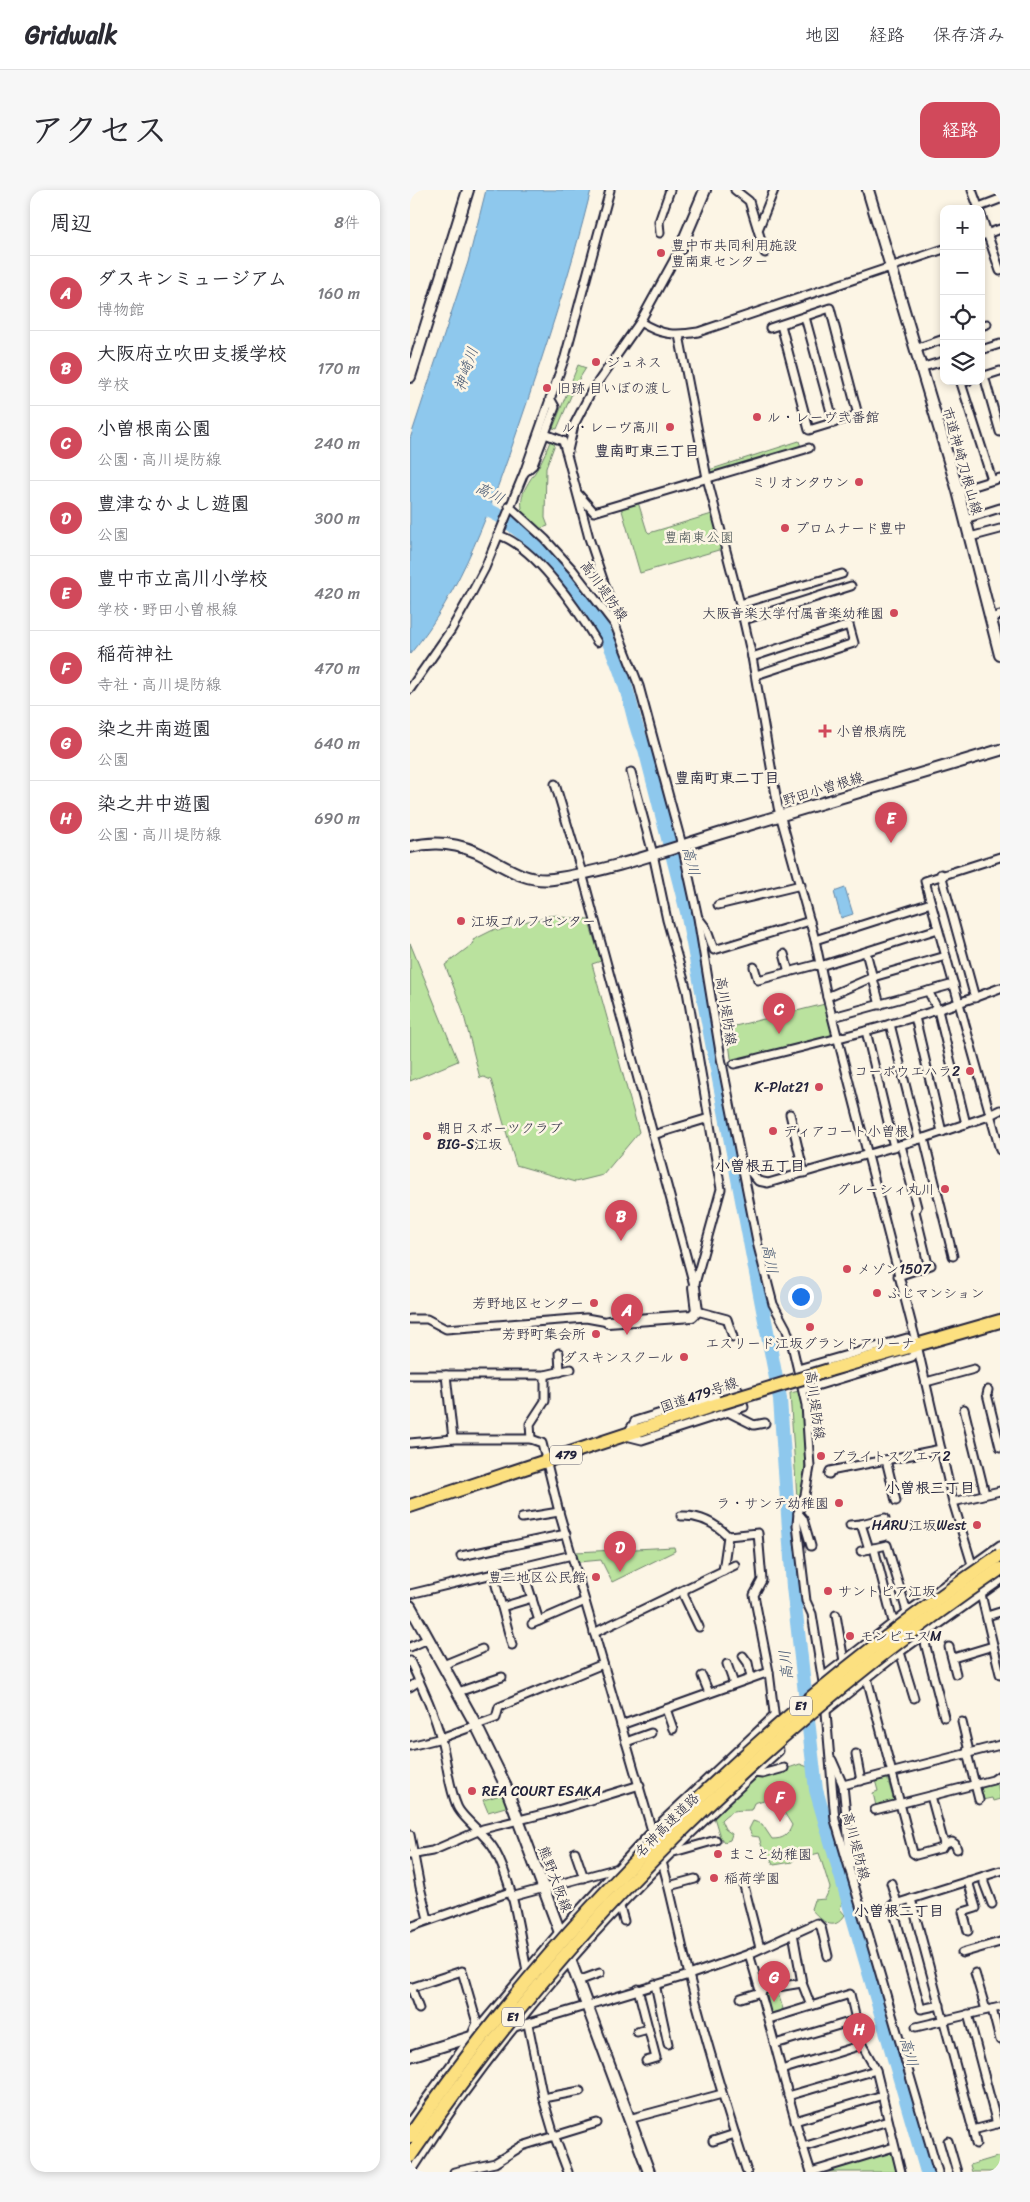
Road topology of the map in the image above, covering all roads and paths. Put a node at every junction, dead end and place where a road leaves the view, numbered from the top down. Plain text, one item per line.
1 (468, 190) edge
2 (610, 190) edge
3 (670, 190) edge
4 (705, 190) edge
5 (736, 190) edge
6 (774, 190) edge
7 (868, 190) edge
8 (972, 190) edge
9 (1000, 199) edge
10 (978, 205) edge
11 (985, 205) edge
12 (1000, 228) edge
13 (758, 230) junction
14 (660, 233) dead end
15 (985, 235) edge
16 (985, 237) edge
17 (680, 249) joint
18 (941, 250) edge
19 (766, 253) dead end
20 (890, 267) junction
21 (1000, 271) edge
22 (805, 316) junction
23 (640, 322) junction
24 (781, 325) junction
25 (770, 328) dead end
26 (679, 335) junction
27 (941, 340) edge
28 (1000, 344) edge
29 (915, 349) junction
30 (985, 349) edge
31 (940, 362) edge
32 (920, 368) junction
33 (1000, 371) edge
34 (985, 376) edge
35 (410, 377) edge
36 (962, 385) edge
37 (985, 385) edge
38 (550, 398) junction
39 (834, 423) junction
40 (574, 425) junction
41 (1000, 432) edge
42 (554, 437) junction
43 (809, 448) dead end
44 (566, 455) junction
45 (524, 473) junction
46 (707, 478) junction
47 (1000, 478) edge
48 (992, 480) junction
49 (575, 490) junction
50 (958, 491) junction
51 (509, 507) junction
52 (1000, 508) edge
53 (965, 519) junction
54 (1000, 529) edge
55 (498, 533) junction
56 (970, 537) junction
57 (842, 574) dead end
58 (851, 586) dead end
59 (740, 604) junction
60 (995, 617) edge
61 (744, 620) junction
62 (615, 625) junction
63 (597, 642) dead end
64 (999, 649) edge
65 (752, 656) junction
66 (756, 675) junction
67 (410, 689) edge
68 (1000, 750) edge
69 (631, 772) dead end
70 (555, 784) dead end
71 (782, 815) junction
72 (682, 845) junction
73 (410, 847) edge
74 (653, 854) junction
75 (1000, 857) edge
76 (582, 873) junction
77 (941, 874) junction
78 (801, 886) junction
79 (931, 903) junction
80 (718, 905) dead end
81 (698, 918) junction
82 (810, 921) junction
83 (938, 928) junction
84 (815, 940) junction
85 (866, 952) junction
86 (784, 954) dead end
87 (946, 956) junction
88 (820, 966) junction
89 (754, 967) dead end
90 (789, 972) junction
91 (873, 977) junction
92 (954, 984) junction
93 (1000, 988) edge
94 (928, 991) junction
95 (828, 997) junction
96 (975, 998) junction
97 (960, 1003) junction
98 (880, 1004) junction
99 (938, 1010) junction
100 (833, 1017) junction
101 (915, 1017) junction
102 (890, 1024) junction
103 (866, 1031) junction
104 (838, 1039) junction
105 (734, 1064) dead end
106 (1000, 1110) edge
107 (790, 1114) dead end
108 (990, 1114) junction
109 (709, 1118) junction
110 (966, 1124) junction
111 (942, 1132) junction
112 (652, 1135) junction
113 (921, 1139) junction
114 (897, 1146) junction
115 (1000, 1150) edge
116 (867, 1154) junction
117 (742, 1161) junction
118 (804, 1173) junction
119 (953, 1256) dead end
120 (898, 1276) junction
121 (694, 1286) junction
122 (697, 1311) junction
123 (410, 1319) edge
124 (1000, 1321) edge
125 (608, 1322) joint
126 (734, 1337) dead end
127 (917, 1345) junction
128 (559, 1353) dead end
129 (570, 1369) dead end
130 (798, 1369) junction
131 (974, 1369) dead end
132 (560, 1372) junction
133 (410, 1375) edge
134 (446, 1375) junction
135 (545, 1376) junction
136 (926, 1382) junction
137 (803, 1390) junction
138 (988, 1390) dead end
139 (724, 1408) junction
140 (964, 1409) dead end
141 (1000, 1409) edge
142 (991, 1411) junction
143 (765, 1423) dead end
144 (626, 1436) junction
145 (453, 1439) junction
146 (531, 1439) junction
147 (410, 1443) edge
148 (1000, 1447) edge
149 (941, 1449) junction
150 (886, 1460) junction
151 (547, 1461) junction
152 (829, 1474) dead end
153 (1000, 1490) edge
154 (985, 1494) junction
155 (896, 1502) dead end
156 (953, 1502) junction
157 (410, 1506) edge
158 (559, 1512) junction
159 (798, 1513) junction
160 (681, 1516) dead end
161 (522, 1518) dead end
162 (885, 1518) dead end
163 (862, 1524) junction
164 (850, 1525) dead end
165 (566, 1534) junction
166 (728, 1536) junction
167 (1000, 1545) edge
168 (810, 1546) dead end
169 (868, 1550) junction
170 (572, 1555) junction
171 (1000, 1555) edge
172 (461, 1556) dead end
173 (735, 1565) dead end
174 (971, 1565) junction
175 (522, 1567) junction
176 (1000, 1569) edge
177 (723, 1571) junction
178 (493, 1574) junction
179 (1000, 1581) edge
180 (684, 1590) junction
181 (410, 1594) edge
182 (981, 1594) junction
183 (532, 1598) junction
184 (585, 1601) junction
185 (410, 1606) edge
186 (502, 1607) junction
187 (907, 1612) junction
188 (1000, 1612) edge
189 (836, 1615) dead end
190 (987, 1616) junction
191 (893, 1622) junction
192 (699, 1627) dead end
193 (594, 1633) junction
194 (922, 1635) junction
195 (428, 1639) junction
196 (512, 1645) dead end
197 (949, 1646) dead end
198 (993, 1646) junction
199 (410, 1647) edge
200 (482, 1649) dead end
201 (900, 1652) junction
202 (743, 1656) dead end
203 (953, 1658) junction
204 (844, 1660) junction
205 (410, 1661) edge
206 (603, 1664) junction
207 (727, 1664) dead end
208 (443, 1665) junction
209 (769, 1672) junction
210 (956, 1674) dead end
211 (1000, 1674) edge
212 (502, 1676) dead end
213 (702, 1676) dead end
214 (822, 1677) junction
215 (751, 1678) junction
216 (867, 1678) junction
217 (419, 1681) junction
218 (734, 1684) junction
219 (410, 1687) edge
220 (458, 1692) junction
221 (709, 1694) junction
222 (914, 1698) dead end
223 (666, 1709) junction
224 (826, 1710) junction
225 (774, 1716) junction
226 (944, 1717) dead end
227 (962, 1722) dead end
228 (476, 1725) junction
229 (621, 1725) junction
230 (673, 1729) dead end
231 (651, 1733) dead end
232 (441, 1738) junction
233 (626, 1742) junction
234 (1000, 1745) edge
235 (410, 1746) edge
236 (828, 1749) junction
237 (856, 1754) dead end
238 (967, 1754) junction
239 (784, 1768) dead end
240 (754, 1773) junction
241 (891, 1773) junction
242 (1000, 1775) edge
243 (861, 1780) junction
244 (640, 1784) junction
245 (975, 1784) junction
246 (843, 1785) junction
247 (931, 1796) junction
248 (979, 1800) dead end
249 (899, 1804) junction
250 (875, 1810) dead end
251 (518, 1820) junction
252 (480, 1830) junction
253 (652, 1831) junction
254 (410, 1835) edge
255 (716, 1840) dead end
256 (944, 1844) junction
257 (957, 1850) dead end
258 (575, 1852) dead end
259 (674, 1852) junction
260 (412, 1854) edge
261 (663, 1861) junction
262 (616, 1869) junction
263 (1000, 1871) edge
264 (984, 1876) junction
265 (584, 1878) junction
266 (695, 1879) dead end
267 (968, 1880) junction
268 (743, 1882) dead end
269 (853, 1882) junction
270 (891, 1883) dead end
271 (669, 1886) junction
272 (544, 1889) junction
273 (510, 1894) junction
274 (910, 1899) junction
275 (896, 1903) junction
276 (992, 1904) dead end
277 (620, 1907) junction
278 (428, 1919) junction
279 (624, 1921) dead end
280 (410, 1926) edge
281 (560, 1931) junction
282 (968, 1931) dead end
283 (793, 1933) junction
284 (1000, 1942) edge
285 (760, 1948) junction
286 (748, 1954) junction
287 (962, 1954) dead end
288 (828, 1956) dead end
289 (571, 1961) junction
290 (527, 1971) junction
291 (600, 1973) dead end
292 (975, 1973) dead end
293 (689, 1975) junction
294 (578, 1981) junction
295 (802, 1983) junction
296 (655, 1984) junction
297 (411, 1987) edge
298 (638, 1989) junction
299 (761, 1992) junction
300 (741, 1998) dead end
301 (940, 2005) junction
302 (587, 2006) junction
303 (811, 2006) junction
304 (1000, 2006) edge
305 (419, 2008) dead end
306 (989, 2009) junction
307 (968, 2014) junction
308 (769, 2019) junction
309 (856, 2020) junction
310 (944, 2020) junction
311 (528, 2024) junction
312 (517, 2026) junction
313 (916, 2027) dead end
314 (648, 2028) junction
315 (637, 2032) dead end
316 (471, 2037) junction
317 (1000, 2040) edge
318 (668, 2044) dead end
319 (775, 2044) junction
320 (862, 2045) junction
321 (410, 2056) edge
322 (646, 2061) dead end
323 (781, 2070) junction
324 (876, 2070) junction
325 (580, 2091) dead end
326 (722, 2094) junction
327 (883, 2095) junction
328 (788, 2096) junction
329 (543, 2098) junction
330 (630, 2119) junction
331 (410, 2121) edge
332 (795, 2121) junction
333 (888, 2121) junction
334 (597, 2123) dead end
335 (998, 2124) edge
336 (972, 2130) junction
337 (735, 2134) junction
338 (554, 2135) junction
339 (410, 2136) edge
340 (713, 2141) dead end
341 (948, 2141) dead end
342 (976, 2144) dead end
343 (803, 2147) junction
344 (894, 2147) junction
345 (410, 2156) edge
346 (495, 2163) junction
347 (410, 2172) edge
348 (454, 2172) edge
349 (498, 2172) edge
350 (568, 2172) edge
351 (649, 2172) edge
352 (747, 2172) edge
353 (811, 2172) edge
354 (901, 2172) edge
355 (938, 2172) edge
356 (957, 2172) edge

1 - 35 street
2 - 38 street
3 - 14 street
4 - 17 street
5 - 13 street
6 - 13 street
7 - 20 street, 市道神崎刀根山線
8 - 10 street
9 - 11 street
12 - 15 street
13 - 19 street
16 - 21 street
17 - 23 street
18 - 20 street
20 - 26 street
20 - 29 street, 市道神崎刀根山線
22 - 24 street
22 - 39 street
22 - 39 street
23 - 26 street
23 - 40 street
24 - 25 street
24 - 39 street
26 - 46 street
27 - 29 street
28 - 30 street
29 - 32 street, 市道神崎刀根山線
31 - 32 street
32 - 50 street, 市道神崎刀根山線
33 - 34 street
36 - 48 street
37 - 41 street
38 - 42 street
38 - 45 street
40 - 42 street
40 - 44 street
42 - 44 street
42 - 45 street
43 - 46 street
44 - 49 street
45 - 51 street
46 - 49 street
46 - 59 street
47 - 48 street
48 - 50 street
49 - 62 street
50 - 53 street, 市道神崎刀根山線
51 - 55 street
51 - 62 street, 高川堤防線
52 - 53 street
53 - 56 street, 市道神崎刀根山線
54 - 56 street
55 - 63 street
55 - 67 street
56 - 60 street, 市道神崎刀根山線
57 - 59 street
58 - 61 street
59 - 61 street
60 - 64 street, 市道神崎刀根山線
61 - 65 street
62 - 72 street, 高川堤防線
65 - 66 street
65 - 66 street
66 - 71 street
68 - 71 street, 野田小曽根線
69 - 74 street
70 - 76 street
71 - 72 street, 野田小曽根線
71 - 78 street
72 - 74 street, 野田小曽根線
72 - 81 street, 高川堤防線
73 - 76 street, 野田小曽根線
74 - 76 street, 野田小曽根線
74 - 109 street
75 - 77 street
76 - 112 street
77 - 79 street
77 - 96 street
78 - 80 street
78 - 82 street
79 - 83 street
79 - 84 street
81 - 82 street
81 - 117 street, 高川堤防線
82 - 84 street
83 - 85 street
83 - 87 street
84 - 88 street
85 - 88 street
85 - 91 street
86 - 90 street
87 - 91 street
87 - 92 street
88 - 90 street
88 - 95 street
89 - 90 street
91 - 95 street
91 - 98 street
92 - 94 street
92 - 97 street
93 - 96 street
94 - 98 street
94 - 99 street
95 - 100 street
96 - 97 street
97 - 99 street
97 - 108 street
98 - 100 street
99 - 101 street
99 - 110 street
100 - 104 street
101 - 102 street
101 - 111 street
102 - 103 street
102 - 113 street
103 - 104 street
103 - 114 street
104 - 105 street
104 - 116 street
106 - 108 street
107 - 118 street
108 - 110 street
108 - 115 street
109 - 112 street
109 - 121 street
110 - 111 street
111 - 113 street
112 - 121 street
113 - 114 street
113 - 119 street
114 - 116 street
114 - 120 street
116 - 118 street
116 - 120 street
117 - 118 street
117 - 130 street, 高川堤防線
120 - 127 street
121 - 122 street
122 - 125 street
122 - 126 street
123 - 125 street
124 - 127 highway, 国道479号線 / 479
127 - 130 street
127 - 136 street
127 - 137 street
127 - 139 highway, 国道479号線 / 479, bridge
128 - 132 street
129 - 132 street
130 - 137 street, 高川堤防線
131 - 136 street
132 - 135 street
133 - 134 street
134 - 135 street
134 - 145 street
135 - 146 street
136 - 149 street
137 - 159 street, 高川堤防線
138 - 142 street
139 - 143 street
139 - 144 highway, 国道479号線 / 479
139 - 144 street
140 - 154 street
141 - 142 street
142 - 148 street
144 - 151 highway, 国道479号線 / 479
145 - 146 street
145 - 147 street
146 - 151 street
149 - 150 street
149 - 156 street
150 - 152 street
150 - 155 street
151 - 157 highway, 国道479号線 / 479
151 - 158 street
153 - 154 street
154 - 156 street
156 - 174 street
158 - 161 street
158 - 165 street
159 - 168 street
159 - 214 street, 高川堤防線
160 - 166 street
162 - 163 street
163 - 164 street
163 - 169 street
165 - 170 street
165 - 172 street
166 - 177 street
166 - 209 street
167 - 174 street
169 - 187 street
169 - 191 street
170 - 175 street
170 - 184 street
171 - 339 highway, 名神高速道路 / E1, bridge
173 - 177 street
174 - 182 street
174 - 187 street
175 - 178 street
175 - 183 street
176 - 345 highway, 名神高速道路 / E1, bridge
177 - 180 street
178 - 181 street
178 - 186 street
179 - 182 street
180 - 192 street
180 - 193 street
182 - 190 street
182 - 194 street
183 - 184 street
183 - 186 street
184 - 193 street
185 - 195 street, 熊野大阪線
186 - 196 street
187 - 191 street
188 - 190 street
189 - 204 street
190 - 198 street
191 - 204 street
193 - 206 street
194 - 201 street
194 - 226 street
195 - 199 street
195 - 208 street, 熊野大阪線
197 - 203 street
198 - 203 street
198 - 211 street
200 - 208 street
201 - 216 street
201 - 222 street
202 - 215 street
203 - 210 street
204 - 214 street
205 - 217 street
206 - 228 street
206 - 229 street
207 - 218 street
208 - 220 street, 熊野大阪線
209 - 215 street
209 - 225 street
212 - 220 street
213 - 221 street
214 - 224 street, 高川堤防線
215 - 218 street
216 - 224 street
216 - 241 street
217 - 219 street
217 - 232 street
218 - 221 street
220 - 228 street, 熊野大阪線
221 - 223 street
223 - 229 street
223 - 230 street
224 - 236 street, 高川堤防線
225 - 240 street
225 - 253 street
227 - 238 street
228 - 232 street
228 - 251 street, 熊野大阪線
229 - 233 street
231 - 233 street
232 - 235 street
232 - 252 street
233 - 244 street
234 - 238 street
236 - 246 street
236 - 269 street, 高川堤防線
237 - 243 street
238 - 241 street
238 - 245 street
239 - 240 street
240 - 259 street
241 - 243 street
241 - 249 street
242 - 245 street
243 - 246 street
244 - 251 street
244 - 253 street
245 - 247 street
245 - 248 street
246 - 269 street
247 - 249 street
247 - 256 street
249 - 250 street
249 - 256 street
251 - 252 street
251 - 272 street, 熊野大阪線
252 - 260 street
252 - 273 street
253 - 261 street
253 - 262 street
254 - 260 street
255 - 259 street
256 - 257 street
258 - 265 street
259 - 261 street
260 - 278 street
261 - 271 street
261 - 277 street
262 - 265 street
262 - 281 street
263 - 264 street
264 - 267 street
264 - 276 street
265 - 272 street
266 - 271 street
267 - 274 street
267 - 282 street
268 - 285 street
269 - 355 street, 高川堤防線
270 - 275 street
271 - 293 street
272 - 273 street
272 - 281 street, 熊野大阪線
273 - 278 street
273 - 290 street
274 - 275 street
274 - 301 street
275 - 301 street
277 - 279 street
277 - 289 street
278 - 280 street
281 - 289 street, 熊野大阪線
281 - 290 street
283 - 285 street
283 - 288 street
283 - 295 street
284 - 287 street
285 - 286 street
286 - 293 street
286 - 299 street
289 - 294 street, 熊野大阪線
289 - 312 street
290 - 316 street
291 - 294 street
292 - 306 street
293 - 296 street
293 - 326 street
294 - 302 street, 熊野大阪線
295 - 299 street
295 - 303 street
296 - 298 street
296 - 318 street
297 - 305 street
297 - 316 street
298 - 302 street
298 - 314 street
299 - 300 street
299 - 308 street
301 - 310 street
302 - 311 street
302 - 330 street, 熊野大阪線
303 - 308 street
303 - 309 street
304 - 306 street
306 - 307 street
306 - 317 street
307 - 310 street
307 - 335 street
308 - 319 street
309 - 319 street
309 - 320 street
310 - 313 street
310 - 336 street
311 - 312 street
311 - 329 street
312 - 316 street
312 - 347 street
314 - 315 street
314 - 322 street
316 - 321 street
316 - 331 street
319 - 323 street
320 - 323 street
320 - 324 street
323 - 328 street
324 - 327 street
324 - 328 street
325 - 329 street
326 - 330 street
326 - 337 street
327 - 332 street
327 - 333 street
328 - 332 street
329 - 338 street
330 - 351 street, 熊野大阪線
332 - 343 street
333 - 343 street
333 - 344 street
334 - 338 street
335 - 336 street
336 - 342 street
337 - 340 street
337 - 352 street
338 - 346 street
338 - 350 street
341 - 356 street
343 - 353 street
344 - 353 street
344 - 354 street
346 - 348 street
346 - 349 street

